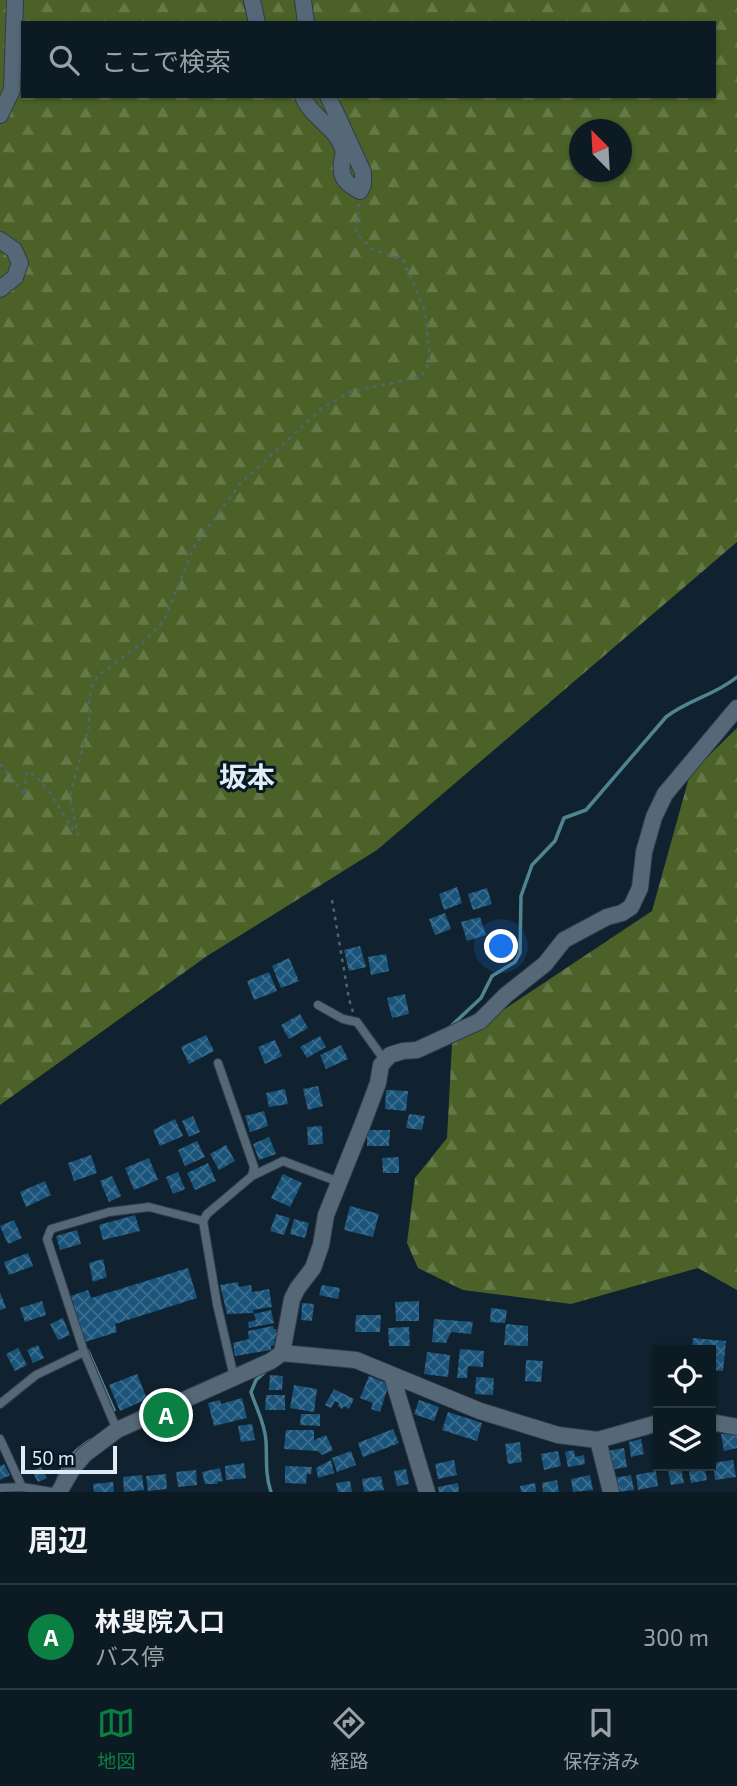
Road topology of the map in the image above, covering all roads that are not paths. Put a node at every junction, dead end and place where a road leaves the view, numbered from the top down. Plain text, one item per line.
1 (15, 0) edge
2 (252, 0) edge
3 (303, 0) edge
4 (257, 21) edge
5 (306, 21) edge
6 (304, 98) edge
7 (329, 98) edge
8 (0, 115) edge
9 (0, 240) edge
10 (0, 289) edge
11 (737, 708) edge
12 (318, 1005) dead end
13 (385, 1061) junction
14 (218, 1063) dead end
15 (251, 1176) junction
16 (339, 1182) junction
17 (203, 1222) junction
18 (84, 1352) junction
19 (282, 1353) junction
20 (392, 1376) junction
21 (234, 1377) junction
22 (0, 1404) edge
23 (716, 1423) edge
24 (653, 1424) edge
25 (737, 1427) edge
26 (117, 1430) junction
27 (0, 1439) edge
28 (598, 1440) junction
29 (22, 1487) junction
30 (0, 1488) edge
31 (52, 1492) edge
32 (59, 1492) edge
33 (427, 1492) edge
34 (611, 1492) edge

1 - 8 street
2 - 4 street
3 - 5 street
6 - 7 street
9 - 10 street
11 - 13 street
12 - 13 lane
13 - 16 street
14 - 15 lane
15 - 16 lane
15 - 17 lane
16 - 19 street
17 - 18 lane
17 - 21 lane
18 - 22 lane
18 - 26 lane
19 - 20 street
19 - 21 street
20 - 28 street
20 - 33 street
21 - 26 street
23 - 25 street
24 - 28 street
26 - 32 street
27 - 29 lane
28 - 34 street
29 - 30 lane
29 - 31 lane

